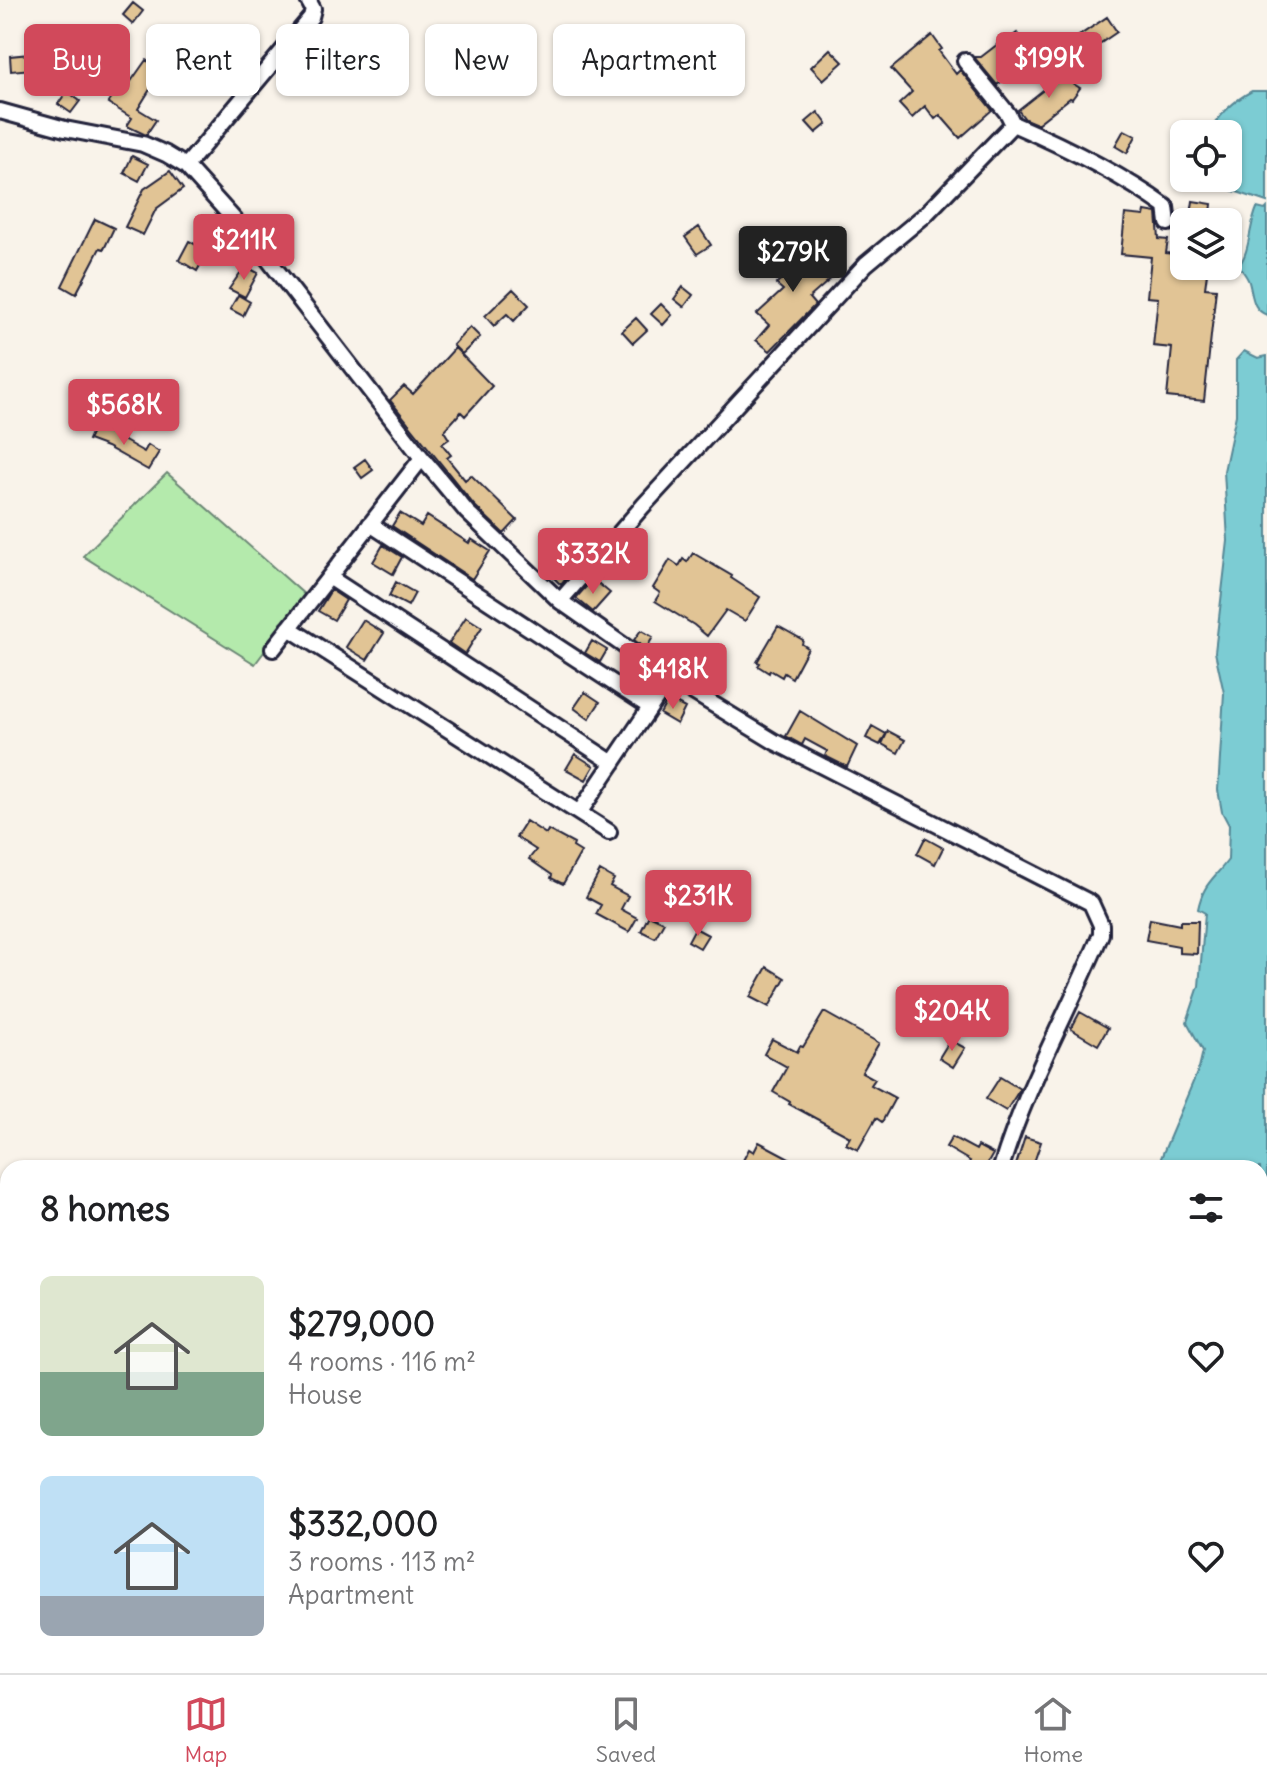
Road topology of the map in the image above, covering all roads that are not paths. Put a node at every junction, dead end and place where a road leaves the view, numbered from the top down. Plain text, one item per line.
1 (308, 0) edge
2 (965, 61) dead end
3 (0, 111) edge
4 (1013, 124) junction
5 (186, 166) junction
6 (1168, 223) dead end
7 (422, 458) junction
8 (370, 524) junction
9 (329, 577) junction
10 (560, 601) junction
11 (289, 628) junction
12 (273, 649) dead end
13 (670, 678) junction
14 (650, 707) junction
15 (613, 763) junction
16 (579, 813) junction
17 (609, 832) dead end
18 (1003, 1160) edge

1 - 5 street
2 - 4 street
3 - 5 street
4 - 6 street
4 - 10 street
5 - 7 street
7 - 8 street
7 - 10 street
8 - 9 street
8 - 14 street
9 - 11 street
9 - 15 street
10 - 13 street
11 - 12 street
11 - 16 street
13 - 14 street
13 - 18 street
14 - 15 street
15 - 16 street
16 - 17 street

